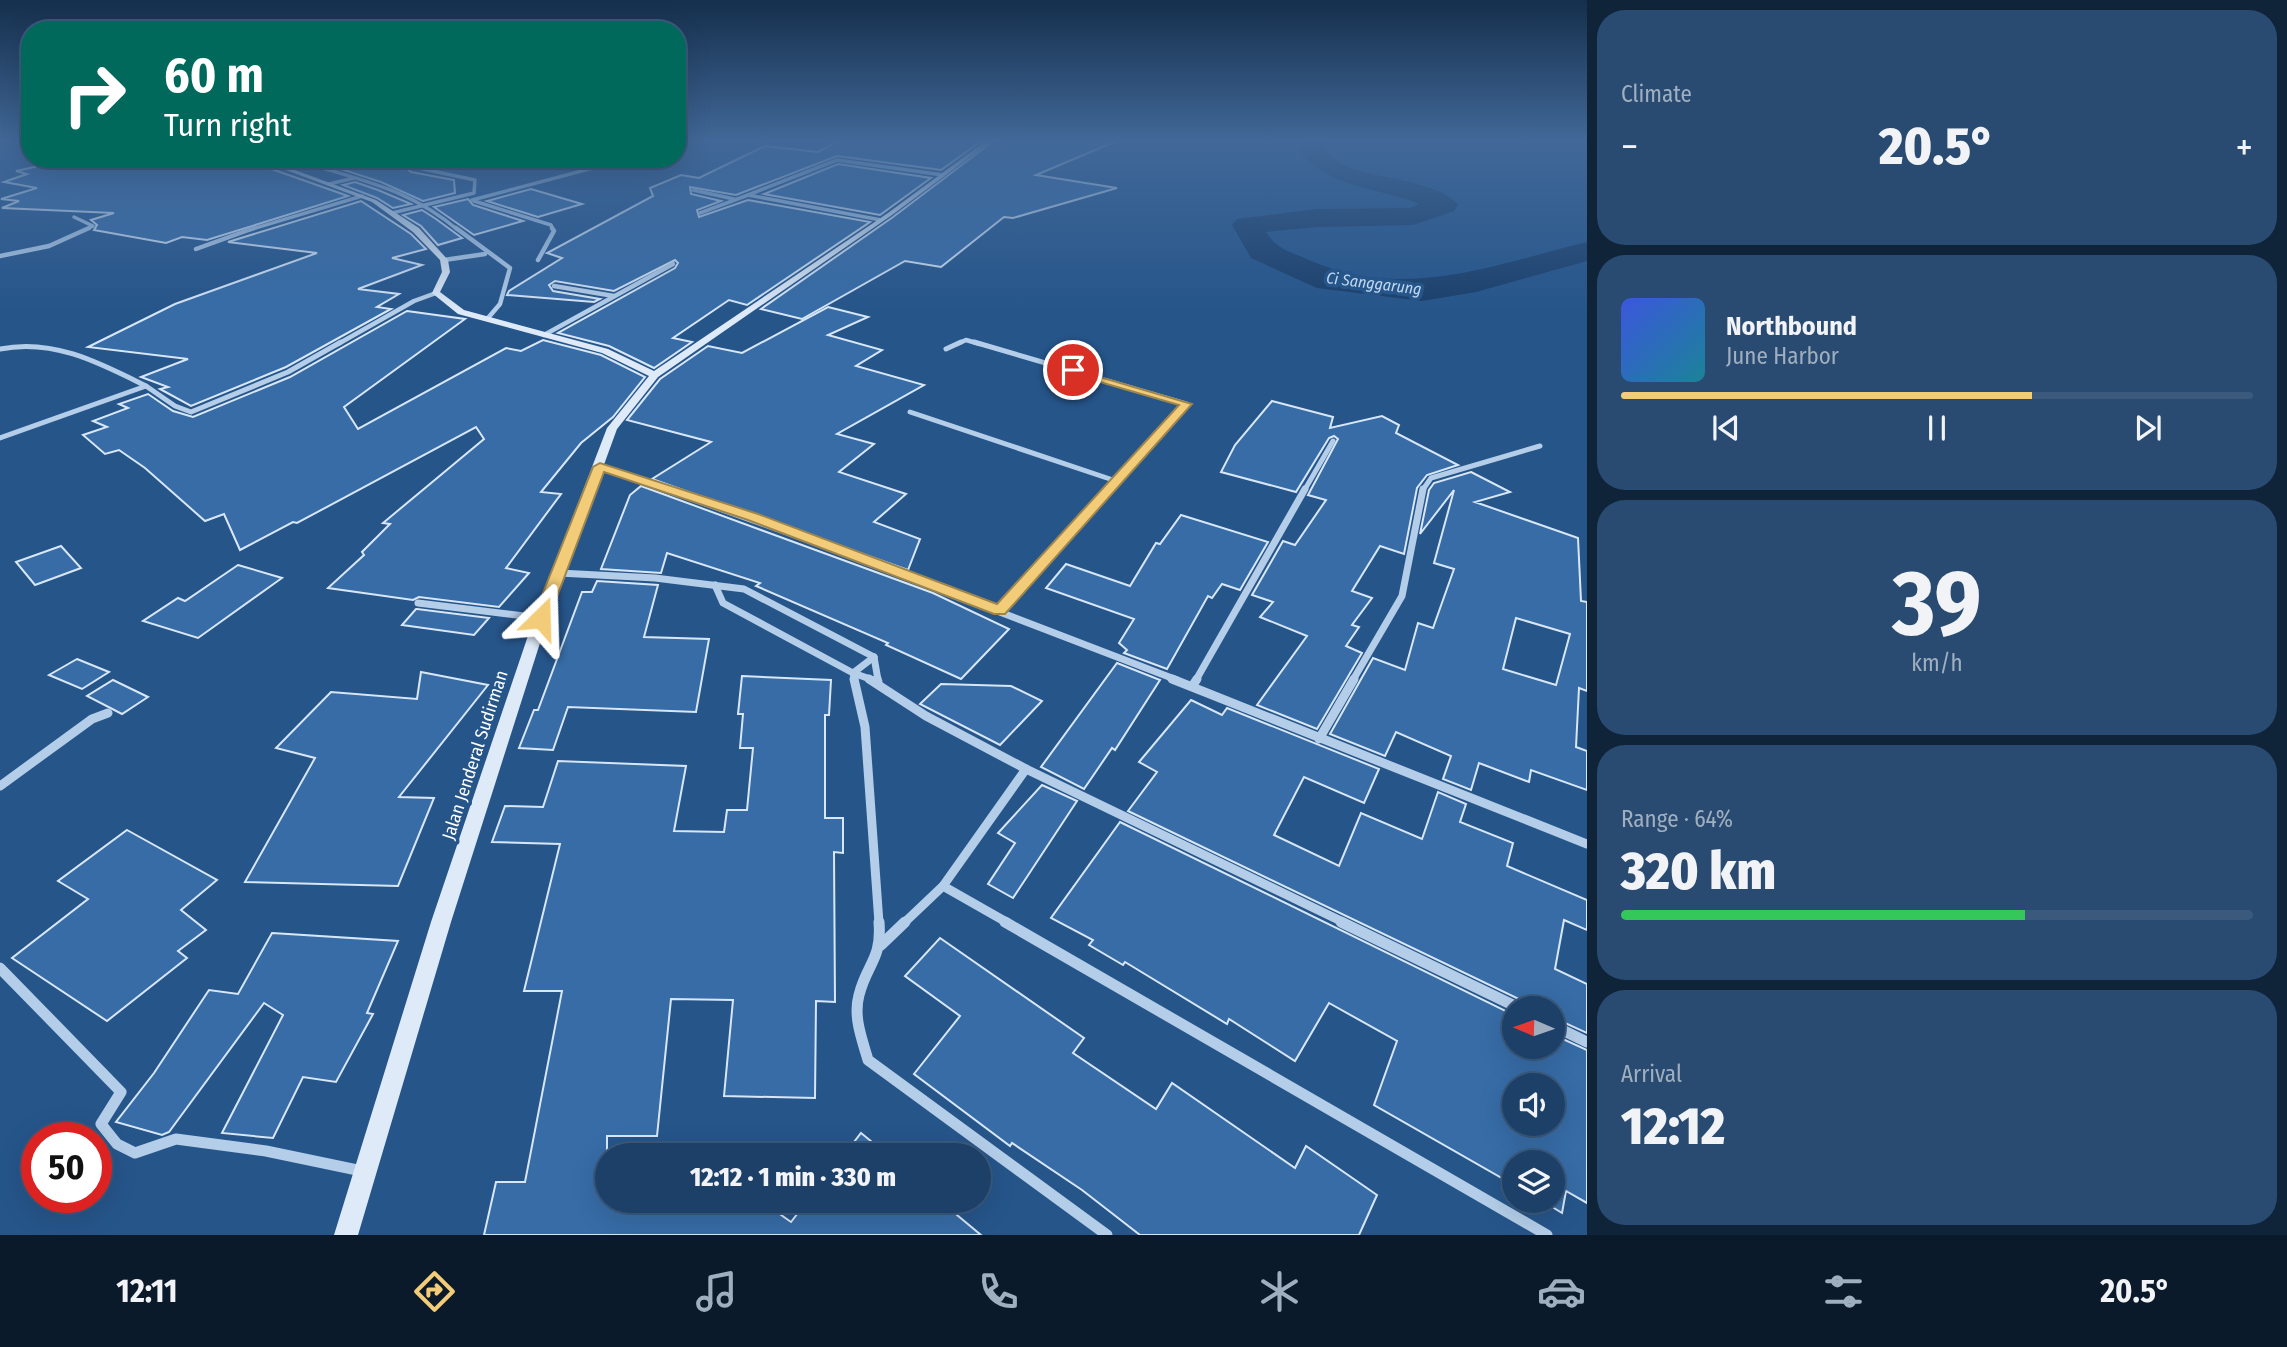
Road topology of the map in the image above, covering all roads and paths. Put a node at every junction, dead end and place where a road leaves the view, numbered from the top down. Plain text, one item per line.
1 (356, 198) edge
2 (365, 198) edge
3 (411, 198) edge
4 (465, 198) edge
5 (480, 198) edge
6 (729, 198) edge
7 (739, 198) edge
8 (762, 198) edge
9 (912, 198) edge
10 (462, 199) junction
11 (735, 199) junction
12 (471, 200) junction
13 (428, 207) junction
14 (395, 213) junction
15 (700, 213) dead end
16 (74, 217) dead end
17 (881, 220) junction
18 (196, 249) dead end
19 (485, 254) junction
20 (0, 256) edge
21 (444, 260) junction
22 (537, 260) dead end
23 (673, 264) dead end
24 (554, 286) dead end
25 (436, 293) junction
26 (614, 296) junction
27 (485, 318) junction
28 (544, 335) junction
29 (946, 348) dead end
30 (0, 349) edge
31 (655, 376) junction
32 (146, 386) junction
33 (910, 412) dead end
34 (0, 438) edge
35 (1333, 441) dead end
36 (1540, 446) dead end
37 (600, 467) junction
38 (1116, 481) junction
39 (559, 573) junction
40 (715, 585) junction
41 (418, 603) dead end
42 (1000, 610) junction
43 (541, 618) junction
44 (874, 657) junction
45 (853, 673) junction
46 (878, 682) junction
47 (1194, 685) junction
48 (108, 713) dead end
49 (1319, 739) junction
50 (1026, 769) junction
51 (0, 786) edge
52 (1587, 844) edge
53 (943, 886) junction
54 (881, 945) junction
55 (0, 968) edge
56 (1502, 1000) edge
57 (1565, 1031) edge
58 (1587, 1042) edge
59 (366, 1172) junction
60 (346, 1235) edge
61 (1107, 1235) edge
62 (1547, 1235) edge

1 - 18 street
2 - 14 main road
3 - 13 street
4 - 10 street
5 - 12 street
6 - 11 street
7 - 11 street
8 - 17 street
9 - 17 main road, Jalan Jenderal Sudirman
10 - 12 street
10 - 13 street
11 - 15 street
12 - 22 street
13 - 14 street
13 - 19 street
14 - 21 main road
16 - 20 street
17 - 31 main road, Jalan Jenderal Sudirman
19 - 21 street
19 - 27 street
21 - 25 main road
23 - 26 street
24 - 26 street
25 - 27 main road
25 - 32 street
26 - 28 street
27 - 28 main road
28 - 31 main road
29 - 38 street
30 - 32 street
31 - 37 main road, Jalan Jenderal Sudirman
32 - 34 street
33 - 38 street
35 - 47 street
36 - 49 street
37 - 39 main road, Jalan Jenderal Sudirman
37 - 42 street
38 - 42 street
39 - 40 street
39 - 43 main road, Jalan Jenderal Sudirman
40 - 44 street
40 - 45 street
41 - 43 street
42 - 47 street
43 - 59 main road, Jalan Jenderal Sudirman
44 - 45 street
44 - 46 street
45 - 46 street
45 - 54 street
46 - 50 street
47 - 49 street
48 - 51 street
49 - 52 street
50 - 53 street
50 - 56 street
53 - 54 street
53 - 62 street
54 - 61 street
55 - 59 street
57 - 58 street
59 - 60 main road, Jalan Jenderal Sudirman

